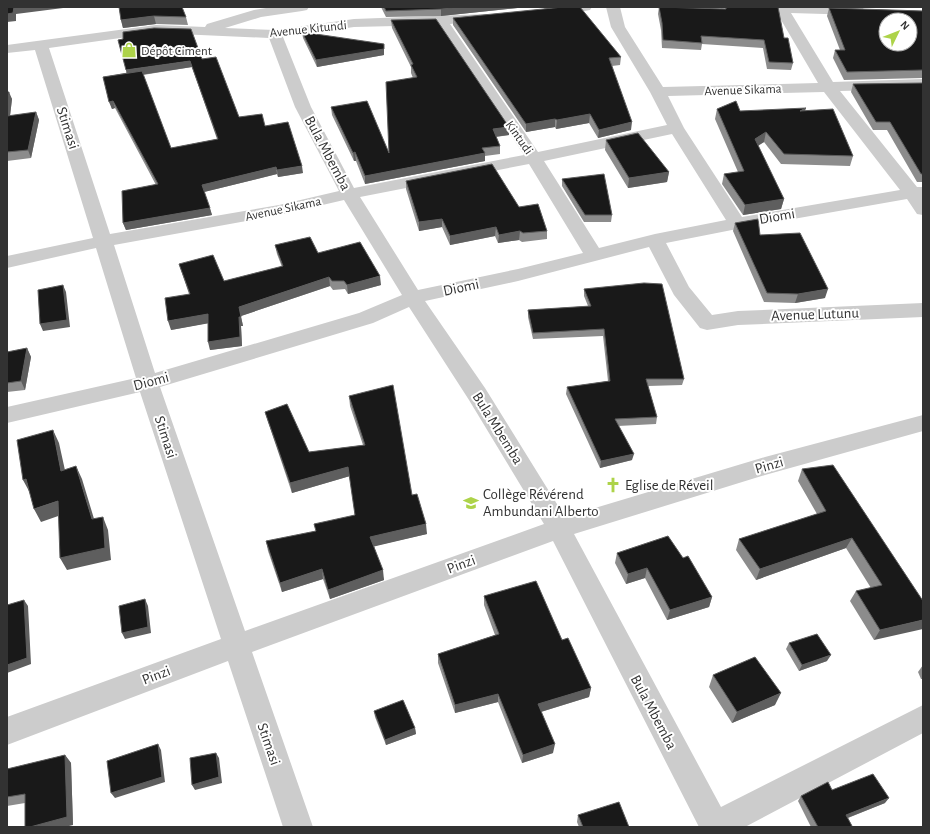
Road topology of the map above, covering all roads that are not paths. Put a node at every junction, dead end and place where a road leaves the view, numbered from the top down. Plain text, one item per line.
1 (302, 7) edge
2 (580, 7) edge
3 (585, 7) edge
4 (613, 7) edge
5 (727, 7) edge
6 (782, 10) junction
7 (534, 12) edge
8 (868, 12) edge
9 (495, 16) edge
10 (441, 22) junction
11 (199, 31) junction
12 (275, 34) junction
13 (41, 44) junction
14 (7, 49) edge
15 (923, 84) edge
16 (828, 86) junction
17 (658, 92) junction
18 (676, 128) junction
19 (534, 158) junction
20 (917, 192) edge
21 (349, 194) junction
22 (923, 210) edge
23 (737, 223) junction
24 (655, 240) junction
25 (104, 242) junction
26 (594, 256) junction
27 (7, 262) edge
28 (413, 298) junction
29 (923, 310) edge
30 (148, 383) junction
31 (7, 415) edge
32 (923, 423) edge
33 (559, 529) junction
34 (236, 646) junction
35 (923, 718) edge
36 (7, 731) edge
37 (298, 827) edge
38 (714, 827) edge

1 - 11 street
2 - 3 street
2 - 7 street
4 - 17 street
5 - 6 street
6 - 8 street
6 - 16 street
9 - 10 street, Avenue Kitundi
10 - 12 street, Avenue Kitundi
10 - 19 street, Kintudi
11 - 12 street, Avenue Kitundi
11 - 13 street, Avenue Kitundi
12 - 21 street, Bula Mbemba
13 - 14 street, Avenue Kitundi
13 - 25 street, Stimasi
15 - 16 street, Avenue Sikama
16 - 17 street, Avenue Sikama
16 - 20 street
17 - 18 street
18 - 19 street, Avenue Sikama
18 - 23 street
19 - 21 street, Avenue Sikama
19 - 26 street, Kintudi
20 - 22 street
20 - 23 street, Diomi
21 - 25 street, Avenue Sikama
21 - 28 street, Bula Mbemba
23 - 24 street, Diomi
24 - 26 street, Diomi
24 - 29 street, Avenue Lutunu
25 - 27 street, Avenue Sikama
25 - 30 street, Stimasi
26 - 28 street, Diomi
28 - 30 street, Diomi
28 - 33 street, Bula Mbemba
30 - 31 street, Diomi
30 - 34 street, Stimasi
32 - 33 street, Pinzi
33 - 34 street, Pinzi
33 - 38 street, Bula Mbemba
34 - 36 street, Pinzi
34 - 37 street, Stimasi
35 - 38 street

